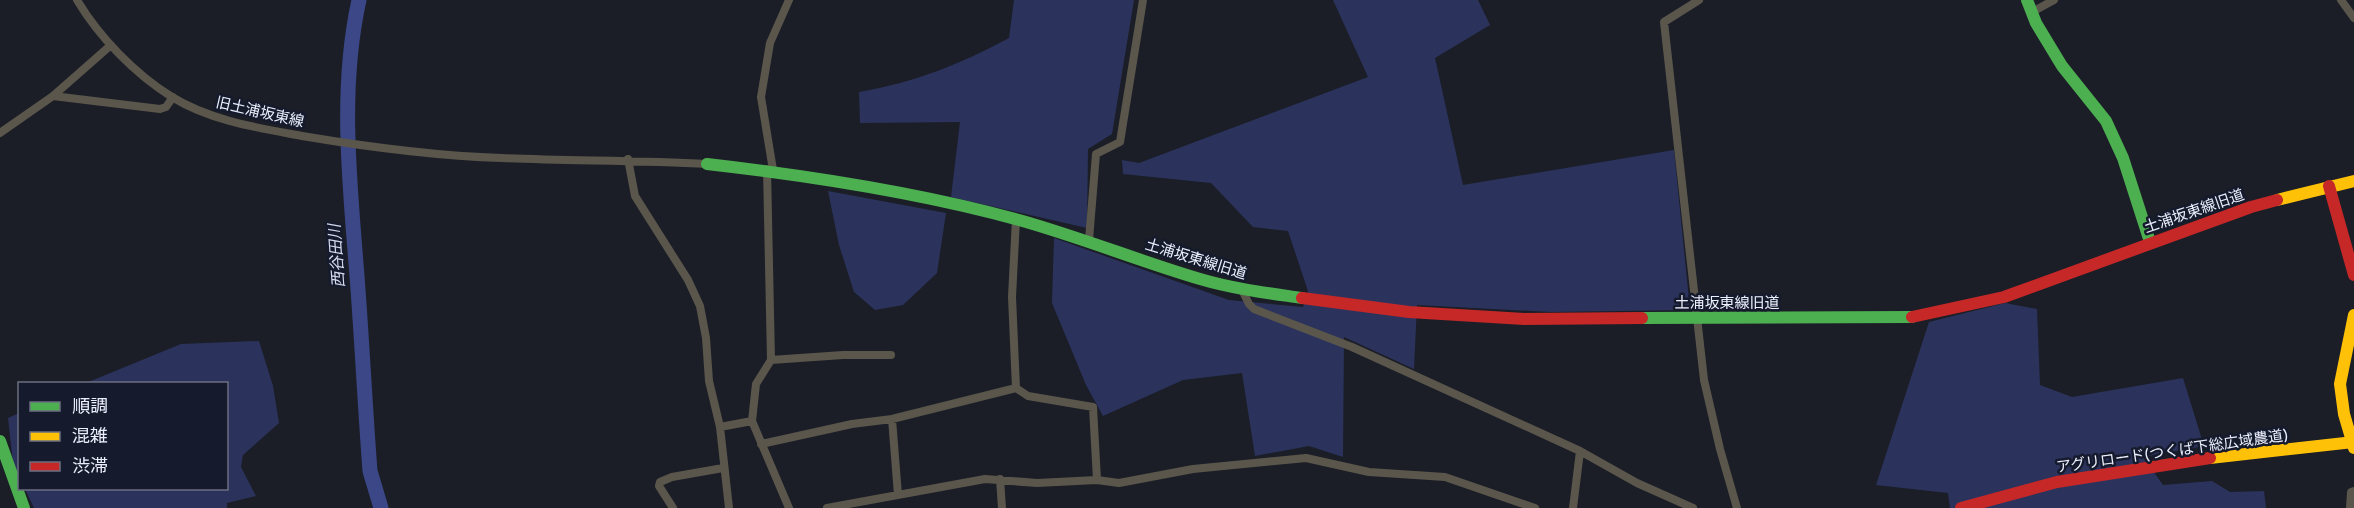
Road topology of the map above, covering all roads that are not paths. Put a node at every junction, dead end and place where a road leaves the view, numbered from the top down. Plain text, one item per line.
1 (77, 0) edge
2 (789, 0) edge
3 (1143, 0) edge
4 (1699, 0) edge
5 (2027, 0) edge
6 (2054, 0) edge
7 (2341, 0) edge
8 (2032, 12) junction
9 (2354, 18) edge
10 (111, 45) junction
11 (52, 96) junction
12 (173, 97) junction
13 (0, 133) edge
14 (628, 159) junction
15 (706, 164) joint
16 (770, 170) junction
17 (2354, 181) edge
18 (2330, 186) junction
19 (1016, 219) junction
20 (1089, 240) junction
21 (2150, 242) junction
22 (2353, 261) edge
23 (2354, 275) edge
24 (1242, 290) junction
25 (1698, 318) junction
26 (2354, 323) edge
27 (891, 355) dead end
28 (771, 360) junction
29 (1016, 388) junction
30 (892, 418) junction
31 (752, 421) junction
32 (720, 427) junction
33 (0, 441) edge
34 (761, 444) junction
35 (2353, 444) edge
36 (1580, 451) junction
37 (723, 468) junction
38 (1000, 479) junction
39 (1098, 480) junction
40 (2354, 491) edge
41 (898, 495) junction
42 (24, 508) edge
43 (673, 508) edge
44 (729, 508) edge
45 (786, 508) edge
46 (827, 508) edge
47 (1002, 508) edge
48 (1535, 508) edge
49 (1573, 508) edge
50 (1693, 508) edge
51 (1737, 508) edge
52 (1960, 508) edge
53 (2350, 508) edge

1 - 10 street, 旧土浦坂東線
2 - 16 street
3 - 20 street
4 - 25 street
5 - 8 street
6 - 8 street
7 - 9 street
8 - 21 street
10 - 11 street
10 - 12 street, 旧土浦坂東線
11 - 12 street
11 - 13 street
12 - 14 street, 旧土浦坂東線
14 - 15 street, 旧土浦坂東線
14 - 32 street
15 - 16 street, 土浦坂東線旧道
16 - 19 street, 土浦坂東線旧道
16 - 28 street
17 - 18 street, 土浦坂東線旧道
18 - 21 street, 土浦坂東線旧道
18 - 22 street
19 - 20 street, 土浦坂東線旧道
19 - 29 street
20 - 24 street, 土浦坂東線旧道
21 - 25 street, 土浦坂東線旧道
22 - 23 street
24 - 25 street, 土浦坂東線旧道
24 - 36 street
25 - 51 street
26 - 35 street
27 - 28 street
28 - 31 street
29 - 30 street
29 - 39 street
30 - 34 street
30 - 41 street
31 - 32 street
31 - 34 street
32 - 37 street
33 - 42 street
34 - 45 street
35 - 52 street, アグリロード(つくば下総広域農道)
36 - 49 street
36 - 50 street
37 - 43 street
37 - 44 street
38 - 39 street
38 - 41 street
38 - 47 street
39 - 48 street
40 - 53 street
41 - 46 street

